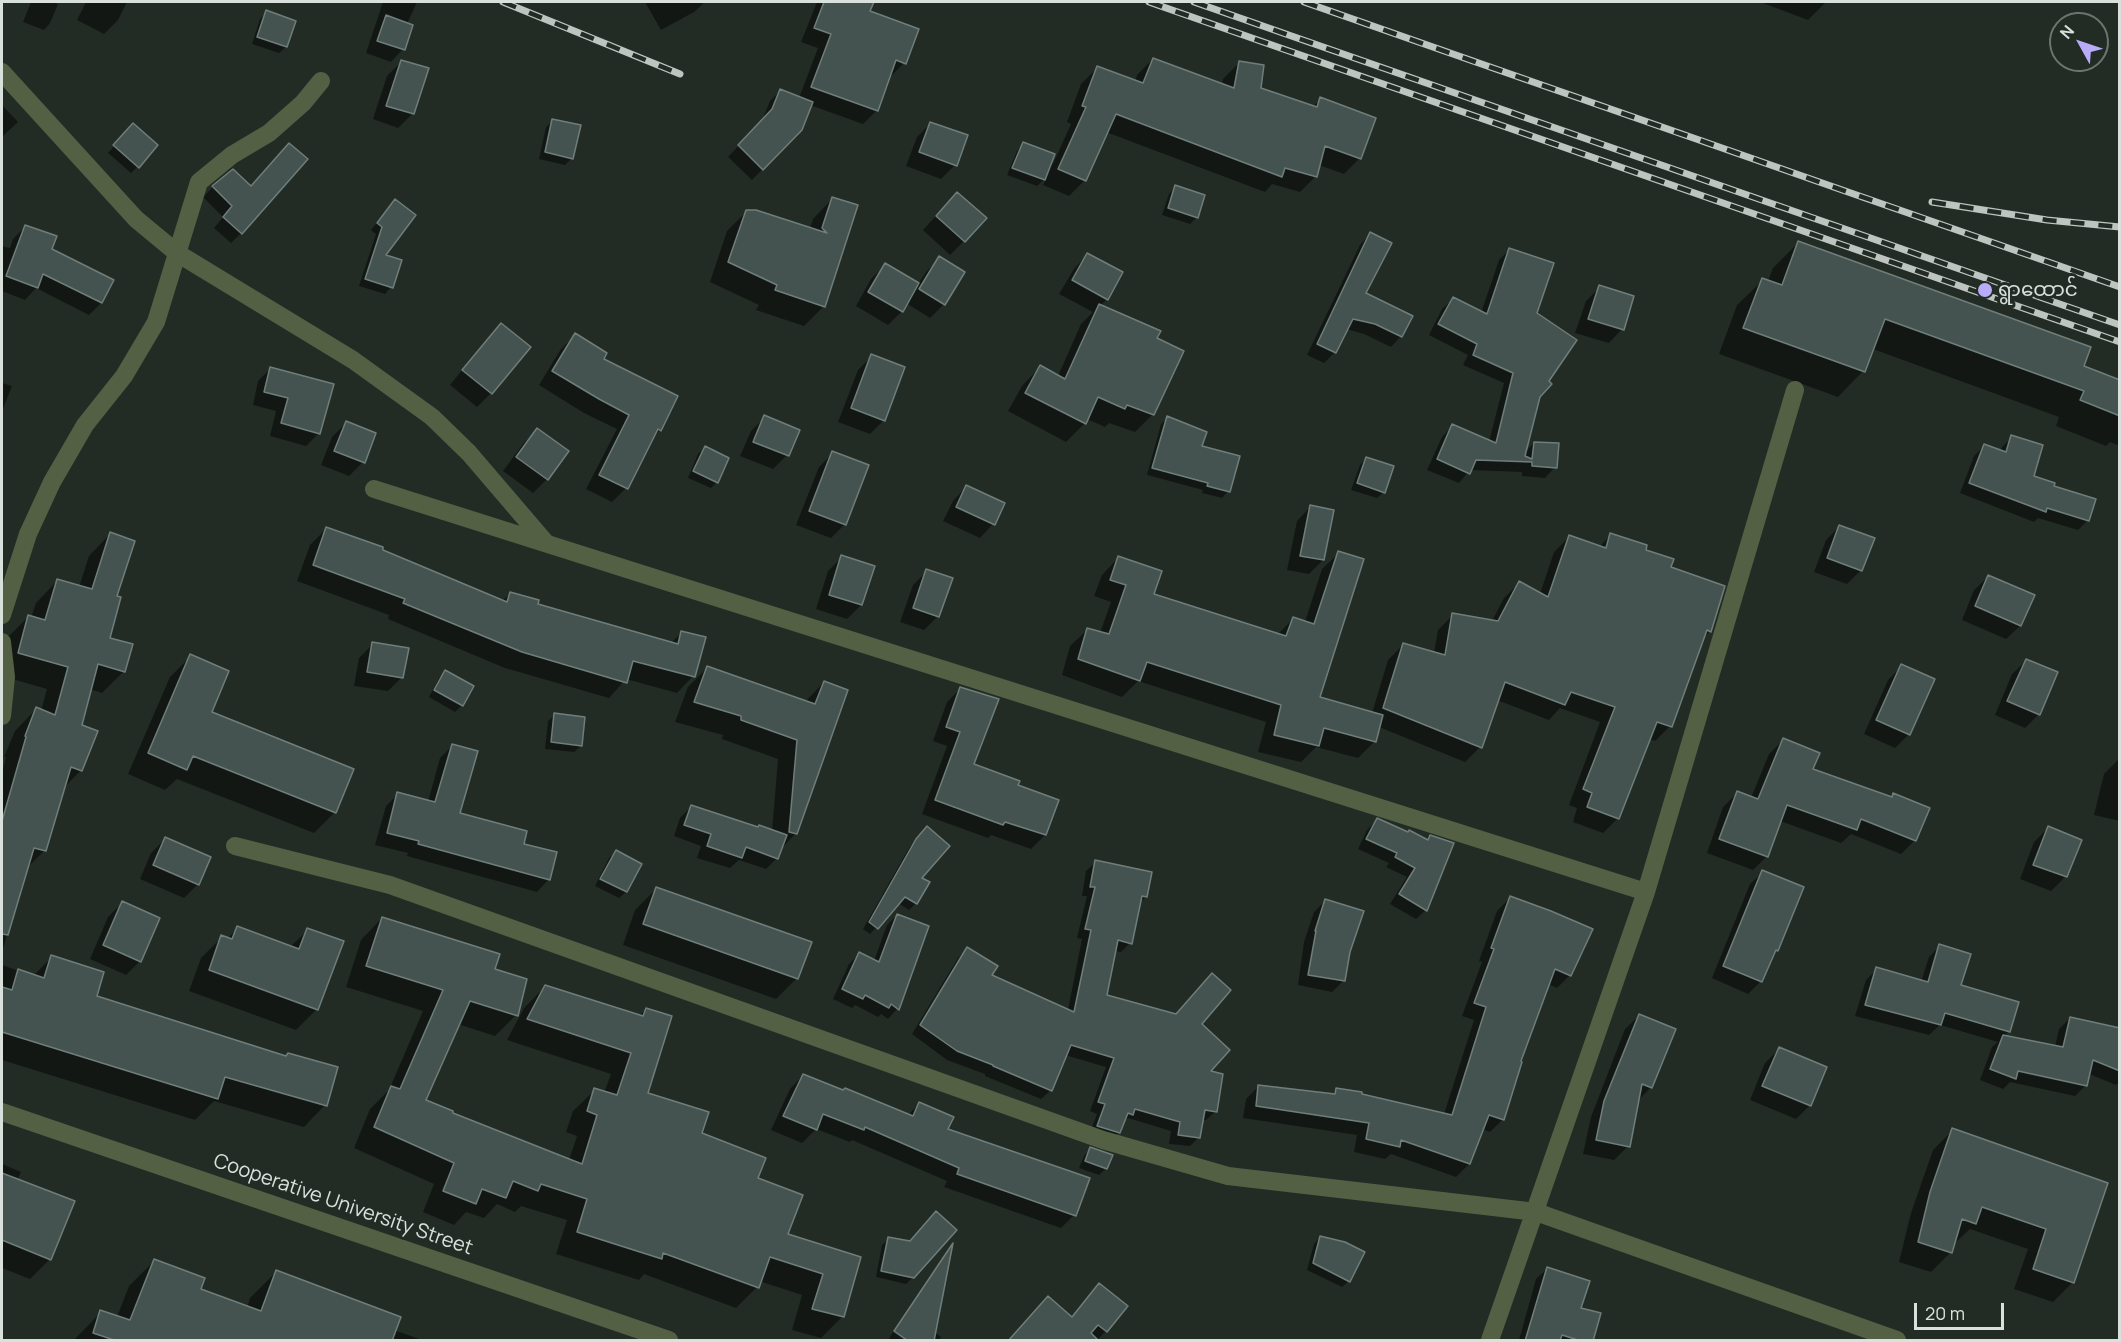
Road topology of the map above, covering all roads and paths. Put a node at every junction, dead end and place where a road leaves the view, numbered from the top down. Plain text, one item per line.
1 (2, 72) edge
2 (321, 81) dead end
3 (177, 253) junction
4 (1795, 390) dead end
5 (374, 489) dead end
6 (546, 543) junction
7 (2, 615) edge
8 (2, 642) edge
9 (2, 716) edge
10 (235, 846) dead end
11 (1646, 892) junction
12 (2, 1112) edge
13 (1536, 1212) junction
14 (669, 1341) edge
15 (1490, 1341) edge
16 (1897, 1341) edge

1 - 3 street
2 - 3 street
3 - 6 street
3 - 7 street
4 - 11 street
5 - 6 street
6 - 11 street
8 - 9 street
10 - 13 street
11 - 13 street
12 - 14 street, Cooperative University Street
13 - 15 street
13 - 16 street

